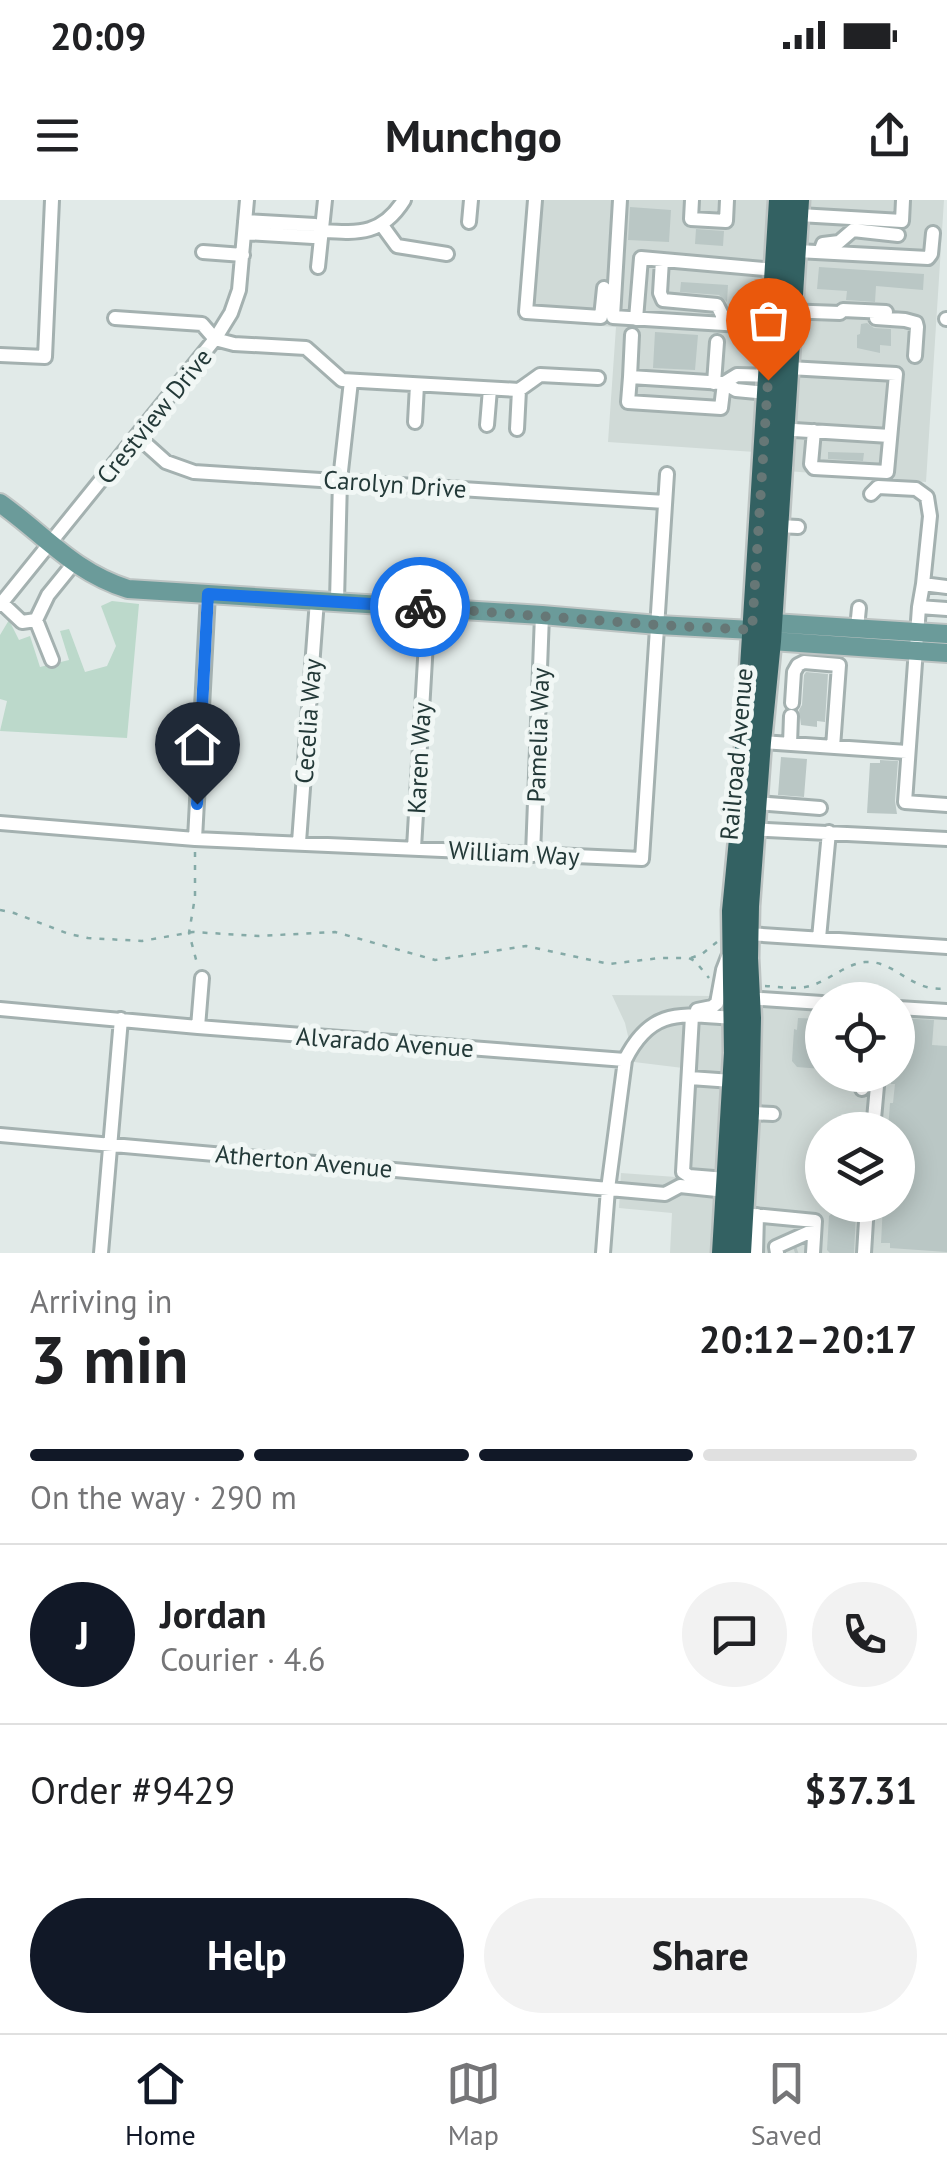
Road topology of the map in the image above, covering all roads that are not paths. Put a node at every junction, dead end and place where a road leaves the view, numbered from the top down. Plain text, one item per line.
1 (52, 200) edge
2 (247, 200) edge
3 (325, 200) edge
4 (404, 200) edge
5 (471, 200) edge
6 (536, 200) edge
7 (620, 200) edge
8 (692, 200) edge
9 (727, 200) edge
10 (779, 200) edge
11 (903, 200) edge
12 (797, 219) edge
13 (468, 222) dead end
14 (381, 224) junction
15 (245, 227) junction
16 (321, 231) junction
17 (933, 232) dead end
18 (898, 234) dead end
19 (203, 252) dead end
20 (820, 252) junction
21 (447, 254) dead end
22 (243, 255) junction
23 (662, 260) junction
24 (318, 267) dead end
25 (774, 270) junction
26 (604, 288) dead end
27 (886, 312) dead end
28 (840, 314) junction
29 (779, 316) junction
30 (115, 318) dead end
31 (636, 319) junction
32 (722, 324) junction
33 (632, 335) dead end
34 (216, 339) junction
35 (717, 342) dead end
36 (0, 355) edge
37 (914, 356) dead end
38 (789, 368) junction
39 (630, 377) junction
40 (598, 378) dead end
41 (351, 381) junction
42 (719, 383) junction
43 (417, 385) junction
44 (768, 385) junction
45 (490, 389) junction
46 (519, 390) junction
47 (415, 422) dead end
48 (487, 424) dead end
49 (517, 429) dead end
50 (775, 429) junction
51 (814, 431) junction
52 (137, 436) junction
53 (890, 436) junction
54 (667, 474) dead end
55 (340, 480) junction
56 (781, 489) junction
57 (871, 494) dead end
58 (665, 502) junction
59 (0, 503) edge
60 (50, 545) junction
61 (74, 563) junction
62 (924, 584) junction
63 (947, 588) edge
64 (208, 594) junction
65 (317, 600) junction
66 (337, 602) junction
67 (1, 604) edge
68 (918, 607) junction
69 (428, 608) junction
70 (859, 608) dead end
71 (947, 609) edge
72 (542, 615) junction
73 (36, 620) junction
74 (658, 625) junction
75 (857, 628) junction
76 (752, 630) junction
77 (772, 632) junction
78 (947, 634) edge
79 (916, 641) junction
80 (947, 653) edge
81 (52, 660) dead end
82 (761, 742) junction
83 (790, 744) junction
84 (829, 745) junction
85 (908, 752) junction
86 (756, 803) junction
87 (947, 805) edge
88 (820, 808) dead end
89 (0, 824) edge
90 (747, 830) junction
91 (829, 832) junction
92 (195, 838) junction
93 (947, 838) edge
94 (299, 842) junction
95 (414, 848) junction
96 (533, 855) junction
97 (819, 938) junction
98 (733, 940) junction
99 (947, 947) edge
100 (202, 978) road end
101 (740, 1002) junction
102 (805, 1003) edge
103 (0, 1009) edge
104 (915, 1009) edge
105 (947, 1012) edge
106 (677, 1016) junction
107 (692, 1016) junction
108 (121, 1019) junction
109 (198, 1028) junction
110 (625, 1060) junction
111 (690, 1078) junction
112 (732, 1081) junction
113 (749, 1112) junction
114 (773, 1114) dead end
115 (0, 1136) edge
116 (112, 1144) junction
117 (726, 1185) junction
118 (608, 1189) junction
119 (750, 1215) junction
120 (867, 1222) edge
121 (814, 1230) junction
122 (813, 1251) edge
123 (798, 1252) edge
124 (101, 1253) edge
125 (603, 1253) edge
126 (722, 1253) edge
127 (740, 1253) edge
128 (756, 1253) edge
129 (777, 1253) edge
130 (864, 1253) edge

1 - 36 street
2 - 15 street, Crestview Drive
3 - 16 street
4 - 14 street
5 - 13 street
6 - 26 street
7 - 31 street
8 - 9 street
10 - 25 highway, Railroad Avenue
11 - 12 street
12 - 20 street
12 - 29 highway, Railroad Avenue
14 - 16 street
14 - 21 street
15 - 16 street
15 - 22 street, Crestview Drive
16 - 24 street
17 - 20 street
18 - 20 street
19 - 22 street
22 - 34 street, Crestview Drive
23 - 25 street
23 - 31 street
23 - 32 street
25 - 29 highway, Railroad Avenue
27 - 28 street
28 - 29 street
28 - 37 street
29 - 32 street
29 - 38 highway, Railroad Avenue
29 - 44 highway, Railroad Avenue
30 - 34 street
31 - 32 street
33 - 39 street
34 - 41 street
34 - 52 street, Crestview Drive
35 - 42 street
38 - 50 highway, Railroad Avenue
38 - 53 street
39 - 42 street
39 - 42 street
40 - 46 street
41 - 43 street
41 - 55 street
42 - 44 street
43 - 45 street
43 - 47 street
44 - 50 highway, Railroad Avenue
45 - 46 street
45 - 48 street
46 - 49 street
50 - 51 street
50 - 56 highway, Railroad Avenue
51 - 53 street
51 - 53 street
52 - 55 street, Carolyn Drive
52 - 60 street, Crestview Drive
54 - 58 street, William Way
55 - 58 street, Carolyn Drive
55 - 66 street
56 - 76 highway, Railroad Avenue
56 - 77 highway, Railroad Avenue
57 - 62 street
58 - 74 street, William Way
59 - 60 main road
60 - 61 main road
60 - 67 street, Crestview Drive
61 - 64 main road
61 - 73 street
62 - 63 street
62 - 68 street
64 - 65 main road
64 - 92 street
65 - 66 main road
65 - 94 street, Cecelia Way
66 - 69 main road
67 - 73 street
68 - 71 street
68 - 79 street
69 - 72 main road
69 - 95 street, Karen Way
70 - 75 street
72 - 74 main road
72 - 96 street, Pamelia Way
73 - 81 street
74 - 76 main road
74 - 96 street, William Way
75 - 77 main road
75 - 79 main road
76 - 77 main road
76 - 90 highway, Railroad Avenue
77 - 79 main road
77 - 82 highway, Railroad Avenue
78 - 79 main road
79 - 80 main road
79 - 85 street
82 - 83 street
82 - 86 highway, Railroad Avenue
83 - 84 street
83 - 84 street
84 - 85 street
85 - 87 street
86 - 88 street
86 - 90 highway, Railroad Avenue
89 - 92 street, William Way
90 - 91 street
90 - 98 highway, Railroad Avenue
91 - 93 street
91 - 97 street
92 - 94 street, William Way
94 - 95 street, William Way
95 - 96 street, William Way
97 - 98 street
97 - 99 street
98 - 101 highway, Railroad Avenue
98 - 101 street
100 - 109 street
101 - 102 street
101 - 106 street
101 - 107 street
101 - 112 highway, Railroad Avenue
101 - 113 highway, Railroad Avenue
103 - 108 street, Alvarado Avenue
104 - 105 street
106 - 107 street
106 - 110 street
107 - 111 street
108 - 109 street, Alvarado Avenue
108 - 116 street
109 - 110 street, Alvarado Avenue
110 - 118 street
111 - 112 street
111 - 117 street
112 - 117 highway, Railroad Avenue
113 - 114 street
113 - 119 highway, Railroad Avenue
115 - 116 street, Atherton Avenue
116 - 118 street, Atherton Avenue
116 - 124 street
117 - 118 street, Atherton Avenue
117 - 126 highway, Railroad Avenue
118 - 125 street
119 - 121 street
119 - 127 highway, Railroad Avenue
119 - 128 street
120 - 130 street
121 - 122 street
121 - 129 street
122 - 123 street

